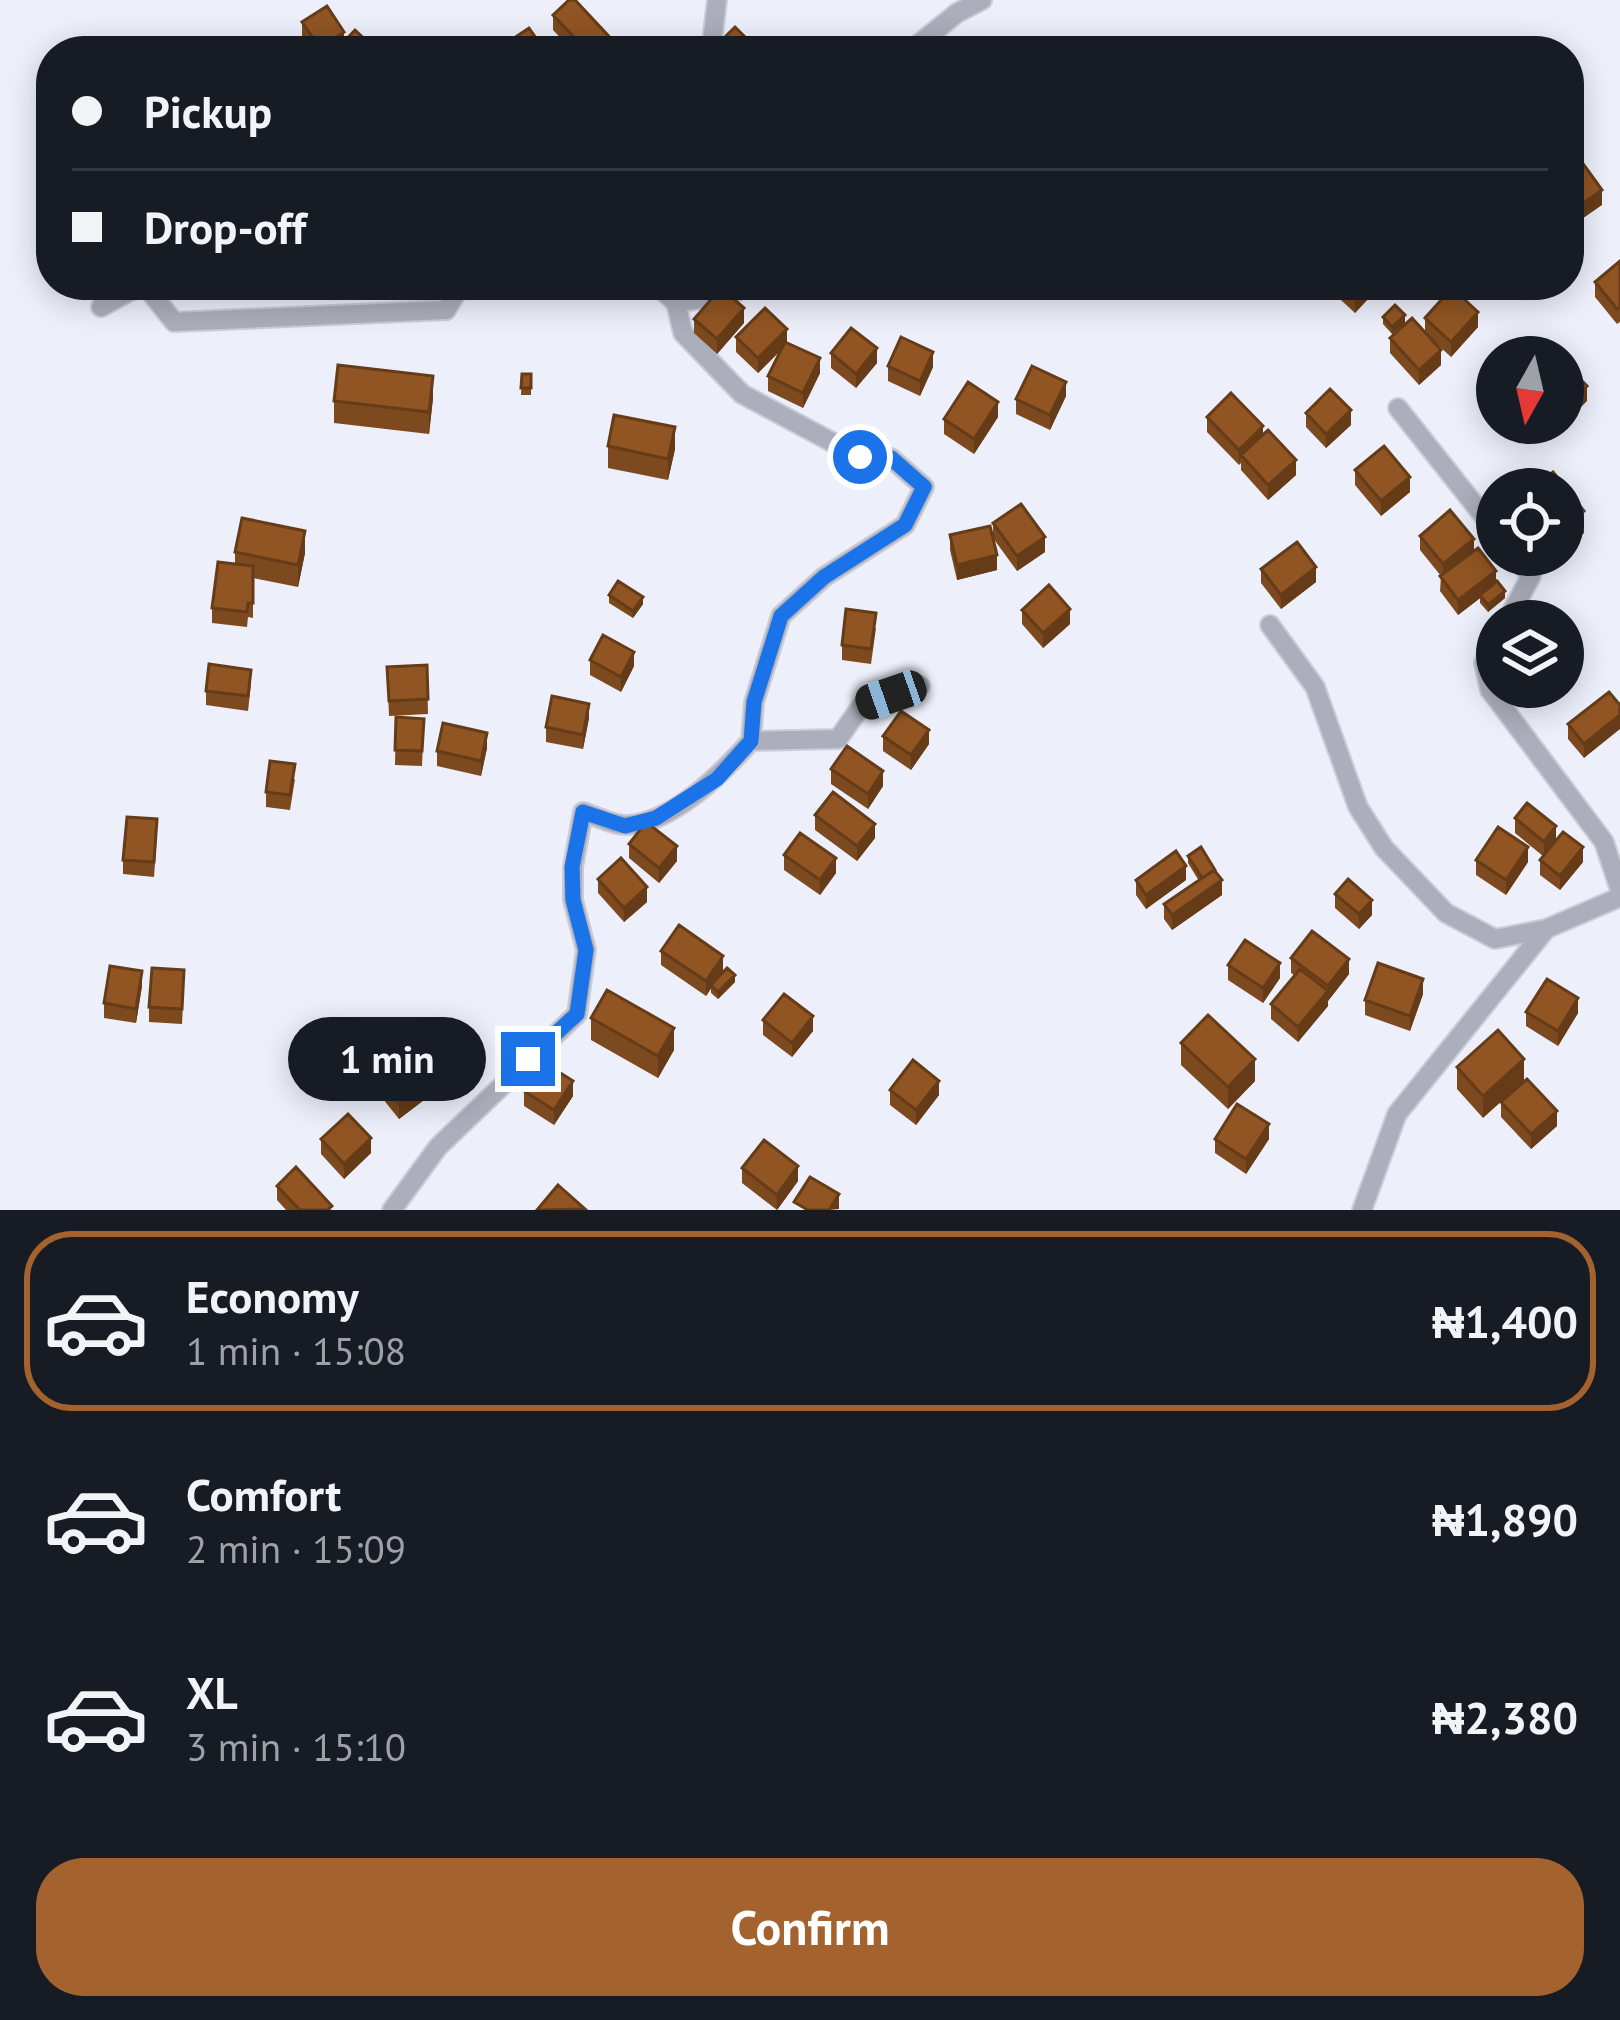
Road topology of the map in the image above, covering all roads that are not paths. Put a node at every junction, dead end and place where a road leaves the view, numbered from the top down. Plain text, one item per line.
1 (717, 0) edge
2 (982, 0) edge
3 (713, 36) edge
4 (929, 36) edge
5 (115, 300) edge
6 (156, 300) edge
7 (452, 300) edge
8 (673, 300) edge
9 (695, 300) edge
10 (676, 303) junction
11 (100, 308) dead end
12 (1398, 408) dead end
13 (1476, 506) edge
14 (1270, 625) dead end
15 (920, 686) dead end
16 (1504, 708) edge
17 (751, 741) junction
18 (1620, 894) edge
19 (1546, 928) junction
20 (392, 1210) edge
21 (1362, 1210) edge

1 - 3 street
2 - 4 street
5 - 11 street
6 - 7 street
8 - 10 street
9 - 10 street
10 - 17 street
12 - 13 street
14 - 19 street
15 - 17 street
16 - 18 street
17 - 20 street
18 - 19 street
19 - 21 street

